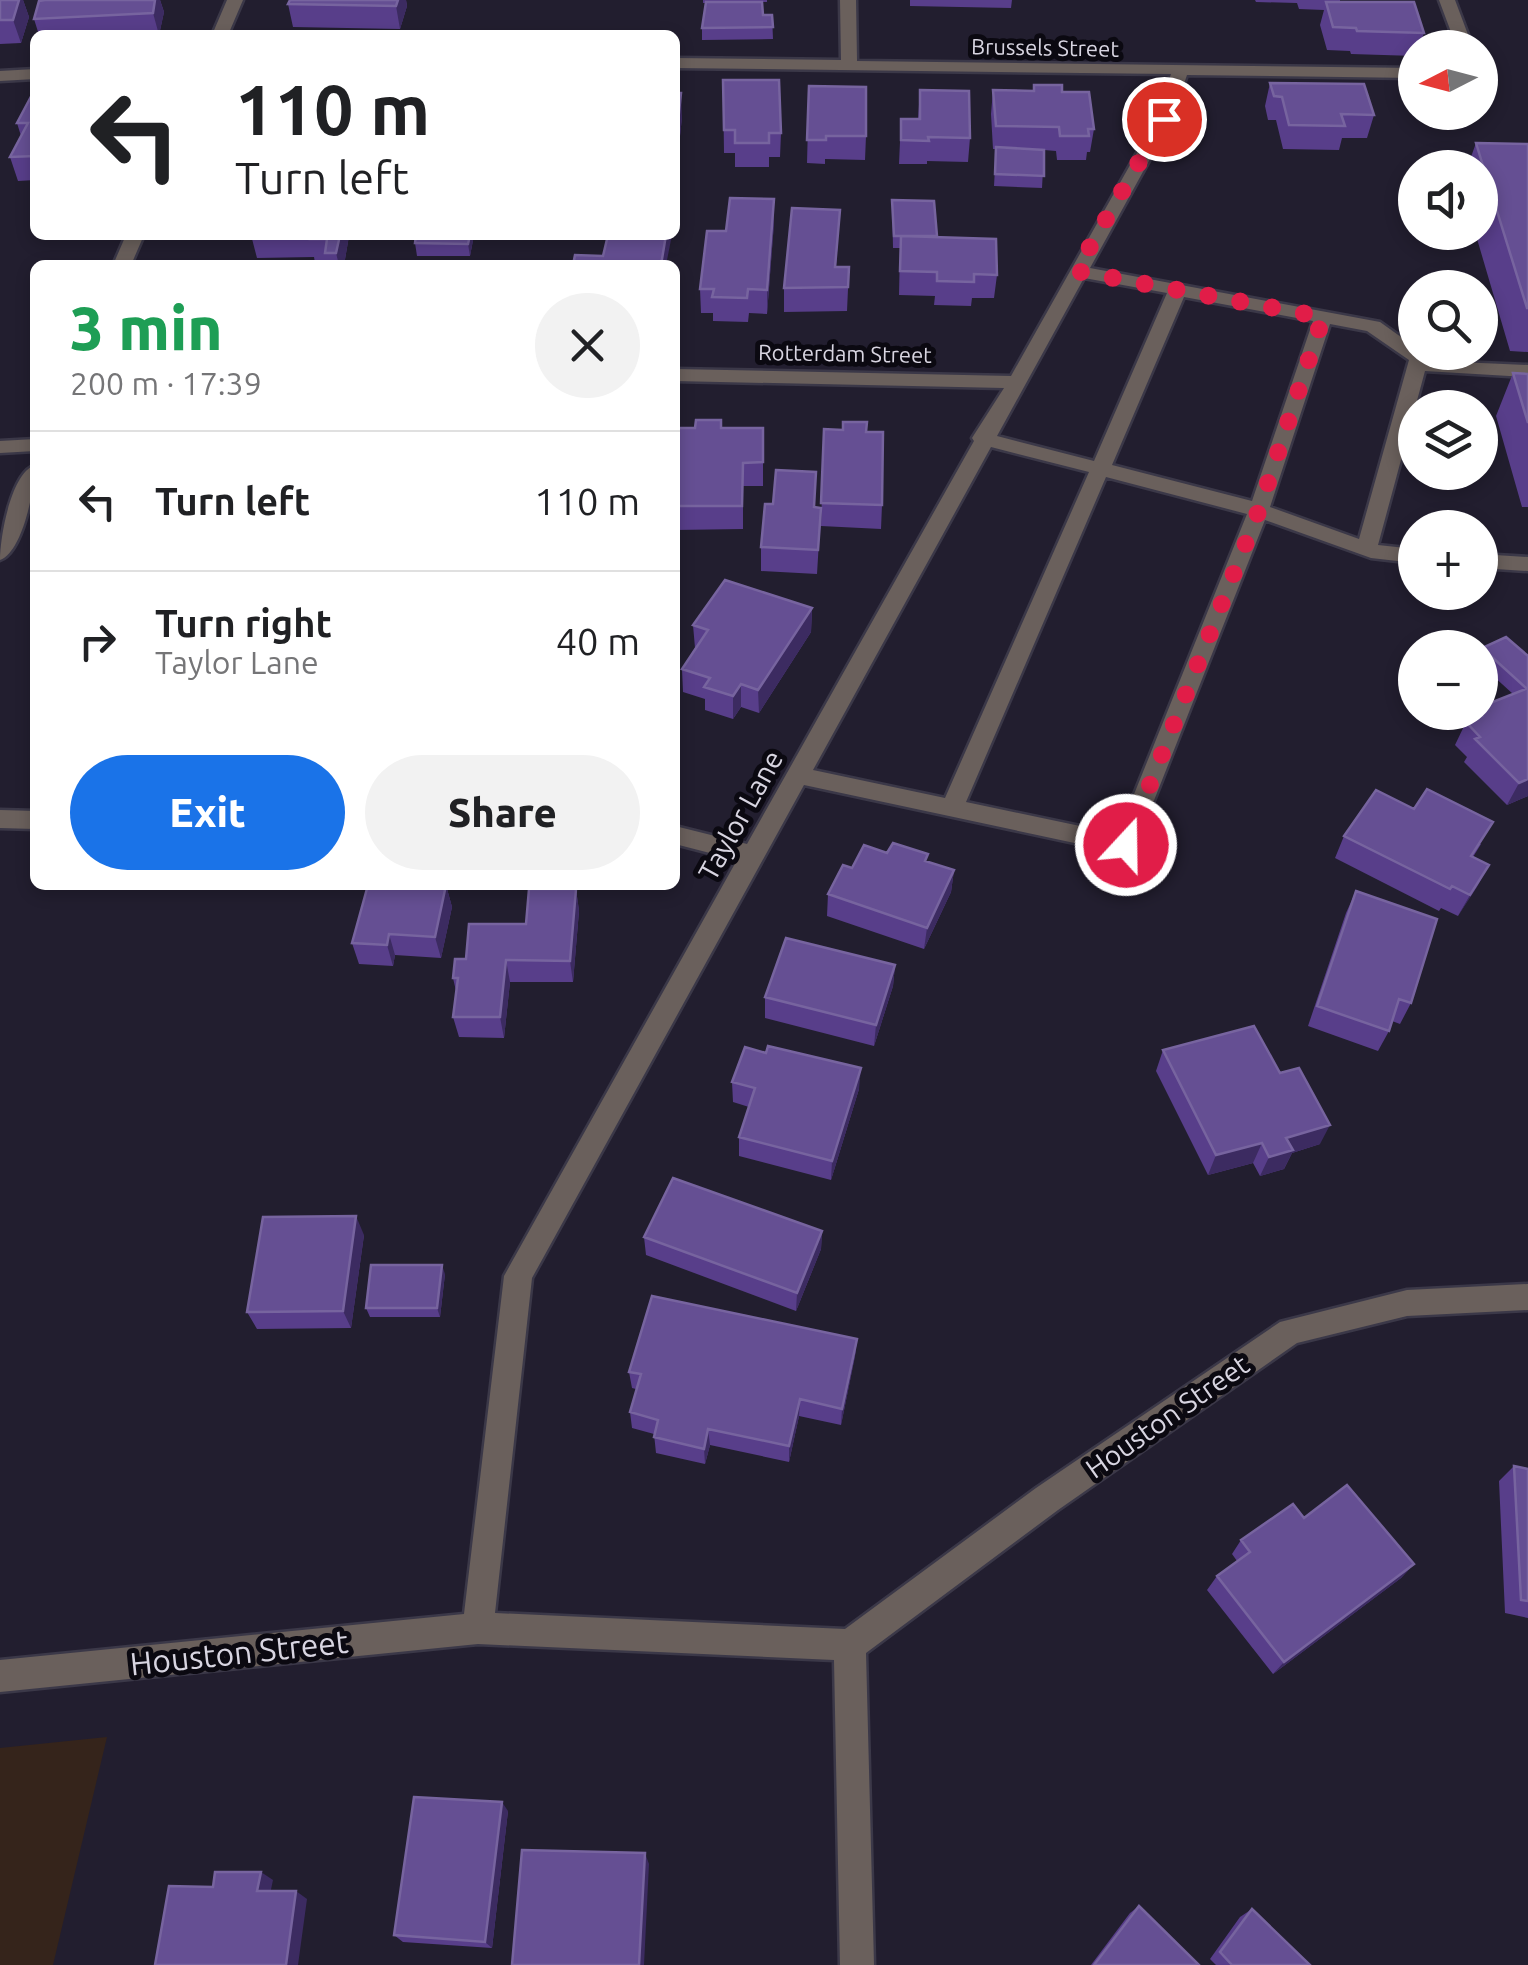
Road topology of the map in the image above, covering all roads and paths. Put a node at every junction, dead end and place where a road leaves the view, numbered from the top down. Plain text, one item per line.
1 (235, 0) edge
2 (848, 0) edge
3 (1447, 0) edge
4 (222, 30) edge
5 (1458, 30) edge
6 (680, 63) edge
7 (848, 66) junction
8 (1180, 71) junction
9 (1398, 73) edge
10 (30, 74) edge
11 (0, 76) edge
12 (1076, 271) junction
13 (1178, 290) junction
14 (1323, 317) junction
15 (1398, 344) edge
16 (1415, 370) edge
17 (1496, 370) edge
18 (1528, 371) edge
19 (680, 375) edge
20 (1014, 382) junction
21 (982, 438) junction
22 (30, 445) edge
23 (0, 447) edge
24 (1100, 470) junction
25 (30, 483) edge
26 (1259, 510) junction
27 (1367, 549) junction
28 (0, 552) edge
29 (1398, 554) edge
30 (1498, 562) edge
31 (1528, 564) edge
32 (796, 776) junction
33 (952, 808) junction
34 (0, 819) edge
35 (30, 820) edge
36 (680, 836) edge
37 (752, 854) junction
38 (1528, 1296) edge
39 (478, 1628) junction
40 (850, 1645) junction
41 (0, 1676) edge
42 (857, 1965) edge

1 - 4 street
2 - 7 street
3 - 5 street
6 - 7 street, Brussels Street
7 - 8 street, Brussels Street
8 - 9 street, Brussels Street
8 - 12 street, Taylor Lane
10 - 11 street
12 - 13 street
12 - 20 street, Taylor Lane
13 - 14 street
13 - 24 street
14 - 15 street
14 - 26 street
16 - 27 street
17 - 18 street
19 - 20 street, Rotterdam Street
20 - 21 street, Taylor Lane
21 - 24 street
21 - 32 street, Taylor Lane
22 - 23 street
24 - 26 street
24 - 33 street
25 - 28 street
26 - 27 street
26 - 33 street
27 - 29 street
30 - 31 street
32 - 33 street
32 - 37 street, Taylor Lane
34 - 35 street
36 - 37 street
37 - 39 street, Taylor Lane
38 - 40 street, Houston Street
39 - 40 street, Houston Street
39 - 41 street, Houston Street
40 - 42 street

